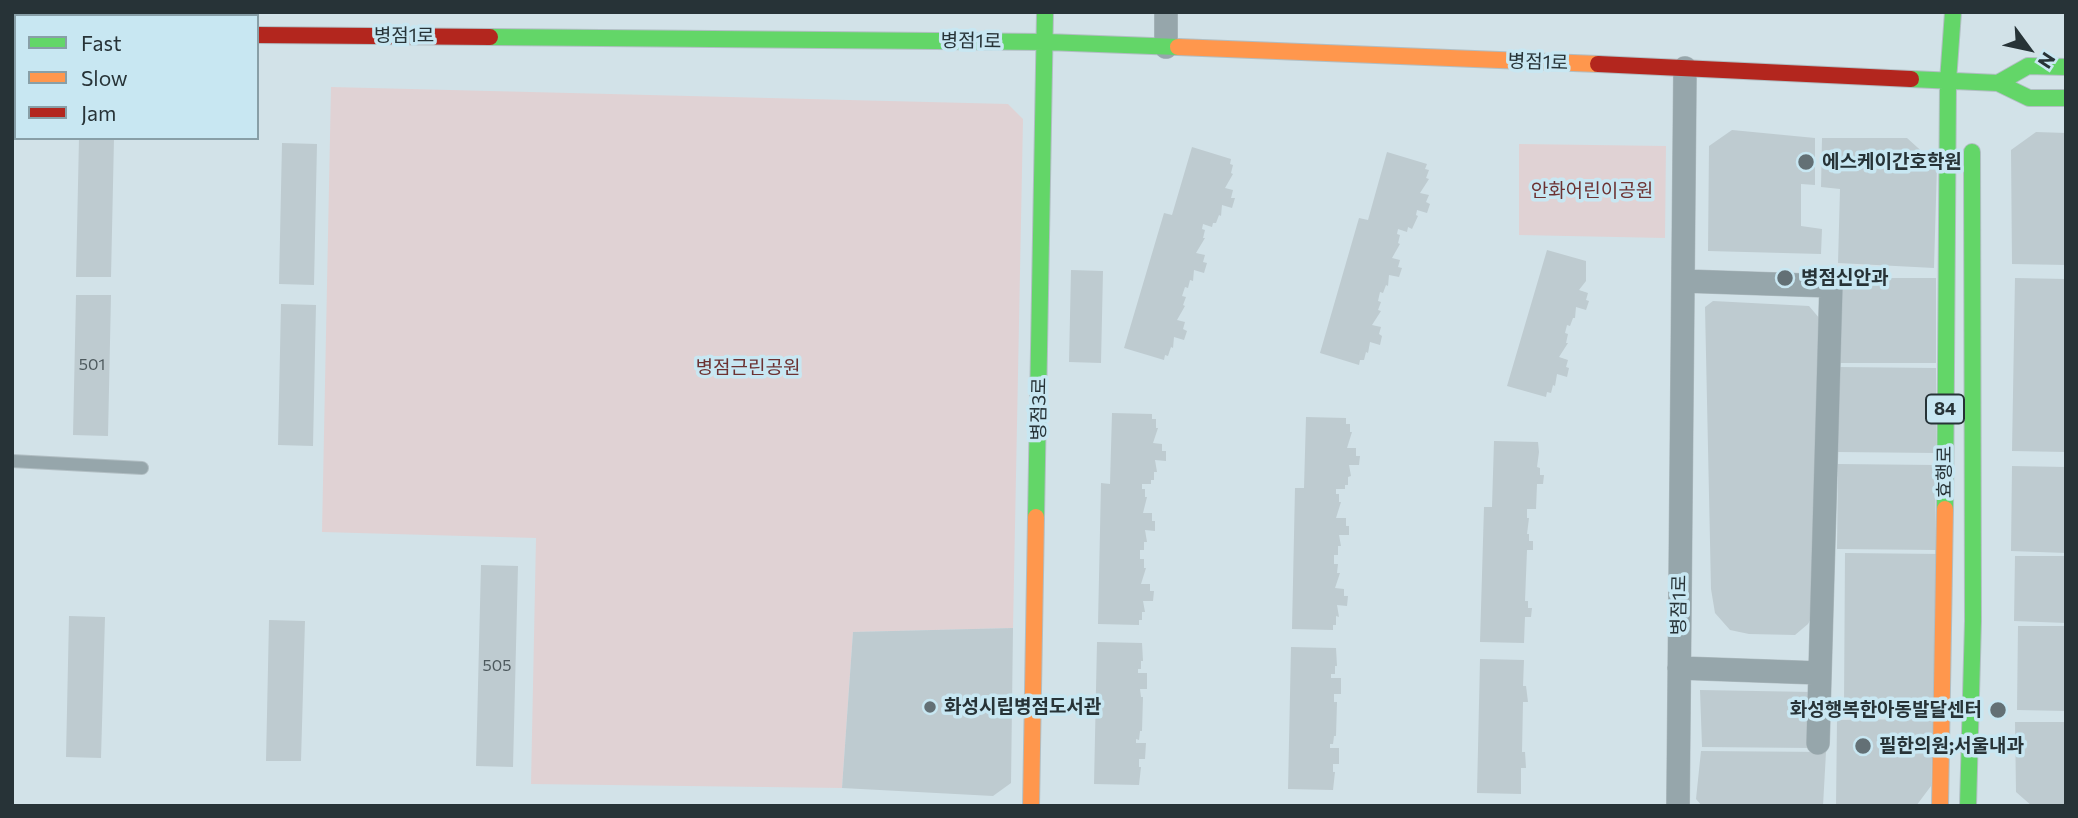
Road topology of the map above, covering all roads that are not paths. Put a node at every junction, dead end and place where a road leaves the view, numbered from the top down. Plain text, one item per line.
1 (1045, 12) edge
2 (1166, 12) edge
3 (1953, 12) edge
4 (259, 35) edge
5 (1046, 42) junction
6 (1166, 47) junction
7 (2066, 67) edge
8 (1685, 68) junction
9 (1948, 81) junction
10 (1998, 83) junction
11 (2066, 98) edge
12 (1972, 137) dead end
13 (1683, 281) junction
14 (12, 461) edge
15 (142, 468) dead end
16 (1679, 668) junction
17 (1820, 673) junction
18 (1818, 743) dead end
19 (1031, 806) edge
20 (1678, 806) edge
21 (1940, 806) edge
22 (1968, 806) edge

1 - 5 street, 병점3로
2 - 6 street
3 - 9 street, 효행로 / 84
4 - 5 street, 병점1로
5 - 6 street, 병점1로
5 - 19 street, 병점3로
6 - 8 street, 병점1로
7 - 10 street
8 - 9 street, 병점1로
8 - 13 street, 병점1로
9 - 10 street, 병점1로
9 - 21 street, 효행로 / 84
10 - 11 street, 병점1로
12 - 22 street, 효행로 / 84
13 - 16 street, 병점1로
13 - 17 street
14 - 15 lane
16 - 17 street
16 - 20 street, 병점1로
17 - 18 street

